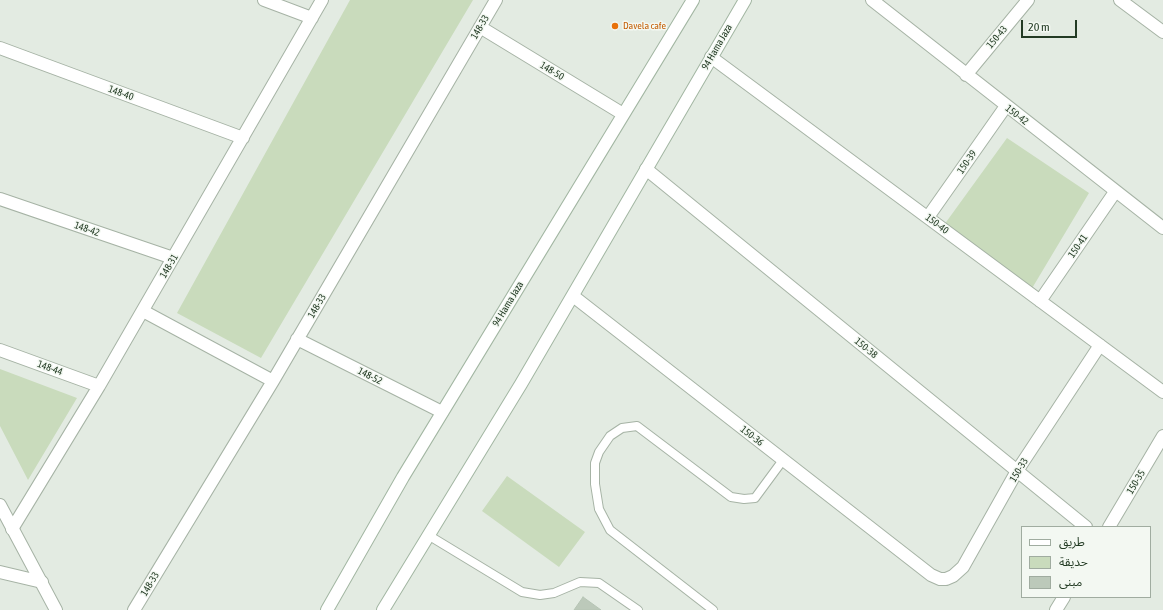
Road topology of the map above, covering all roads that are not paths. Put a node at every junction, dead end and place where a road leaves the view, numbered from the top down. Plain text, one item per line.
1 (264, 0) edge
2 (322, 0) edge
3 (496, 0) edge
4 (693, 0) edge
5 (744, 0) edge
6 (872, 0) edge
7 (1028, 0) edge
8 (1120, 0) edge
9 (312, 18) junction
10 (480, 27) junction
11 (1163, 32) edge
12 (0, 48) edge
13 (711, 57) junction
14 (966, 75) junction
15 (1006, 106) junction
16 (624, 114) junction
17 (243, 138) junction
18 (646, 169) junction
19 (1115, 192) junction
20 (0, 199) edge
21 (928, 217) junction
22 (1163, 228) edge
23 (173, 258) junction
24 (573, 296) junction
25 (1040, 301) junction
26 (143, 311) junction
27 (298, 339) junction
28 (1100, 345) junction
29 (0, 350) edge
30 (273, 381) junction
31 (99, 386) junction
32 (1163, 392) edge
33 (442, 412) junction
34 (1163, 436) edge
35 (782, 460) junction
36 (1017, 471) junction
37 (0, 505) edge
38 (1085, 526) edge
39 (1109, 526) edge
40 (12, 529) junction
41 (428, 535) junction
42 (0, 572) edge
43 (931, 575) joint
44 (42, 582) junction
45 (1063, 598) edge
46 (56, 610) edge
47 (134, 610) edge
48 (327, 610) edge
49 (383, 610) edge
50 (638, 610) edge
51 (713, 610) edge
52 (1056, 610) edge

1 - 9 street
2 - 9 street, 148-31
3 - 10 street, 148-33
4 - 16 street, 94 Hama Jaza
5 - 13 street, 94 Hama Jaza
6 - 14 street, 150-42
7 - 14 street, 150-43
8 - 11 street
9 - 17 street, 148-31
10 - 16 street, 148-50
10 - 27 street, 148-33
12 - 17 street, 148-40
13 - 18 street, 94 Hama Jaza
13 - 21 street, 150-40
14 - 15 street, 150-42
15 - 19 street, 150-42
15 - 21 street, 150-39
16 - 33 street, 94 Hama Jaza
17 - 23 street, 148-31
18 - 24 street, 94 Hama Jaza
18 - 36 street, 150-38
19 - 22 street, 150-42
19 - 25 street, 150-41
20 - 23 street, 148-42
21 - 25 street, 150-40
23 - 26 street, 148-31
24 - 35 street, 150-36
24 - 41 street, 94 Hama Jaza
25 - 28 street, 150-40
26 - 30 street
26 - 31 street, 148-31
27 - 30 street, 148-33
27 - 33 street, 148-52
28 - 32 street, 150-40
28 - 36 street, 150-33
29 - 31 street, 148-44
30 - 47 street, 148-33
31 - 40 street, 148-31
33 - 48 street, 94 Hama Jaza
34 - 39 street, 150-35
35 - 43 street, 150-36
35 - 51 lane
36 - 38 street, 150-38
36 - 43 street, 150-33
37 - 40 street
40 - 44 street
41 - 49 street, 94 Hama Jaza
41 - 50 lane
42 - 44 street
44 - 46 street
45 - 52 street

